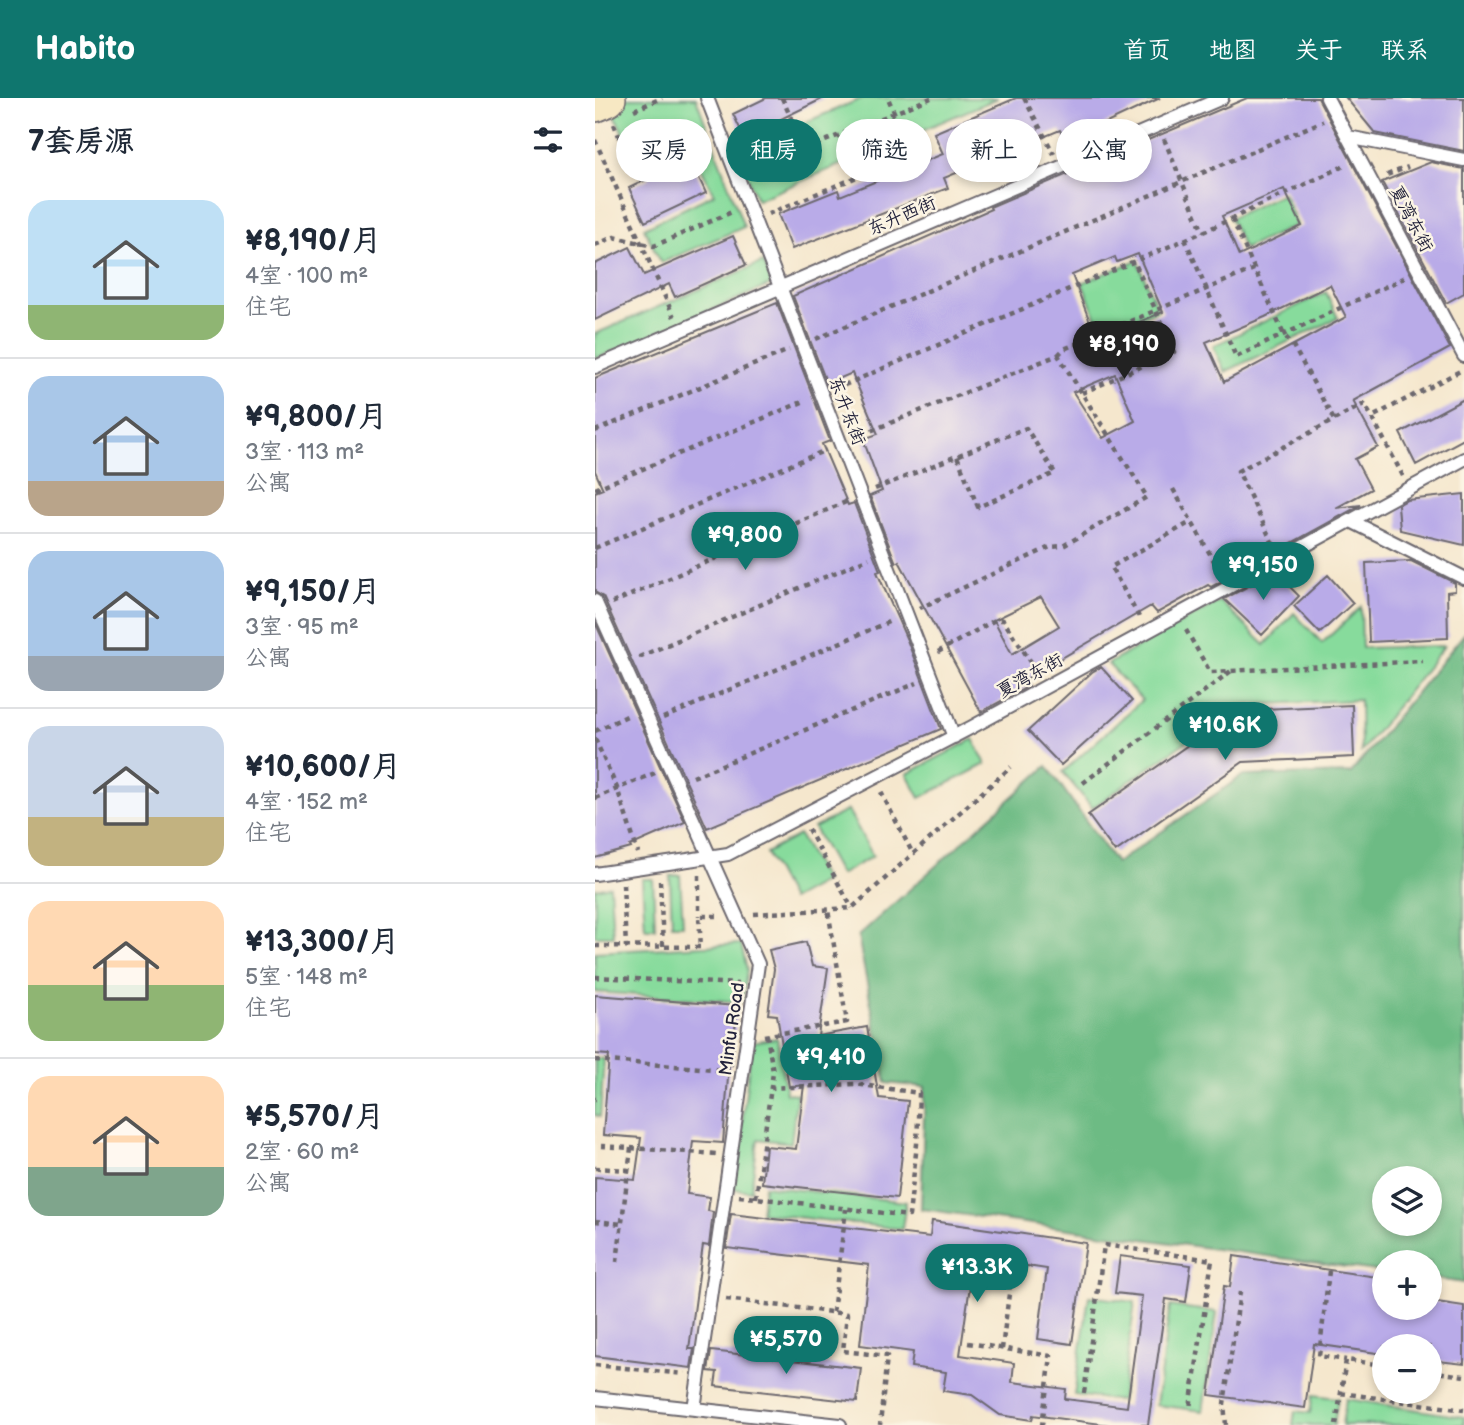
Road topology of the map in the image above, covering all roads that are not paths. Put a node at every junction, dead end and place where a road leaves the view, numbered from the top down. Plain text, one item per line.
1 (607, 98) edge
2 (707, 98) edge
3 (1222, 98) edge
4 (1327, 98) edge
5 (595, 103) edge
6 (1348, 137) junction
7 (1464, 160) edge
8 (780, 288) junction
9 (1464, 356) edge
10 (595, 367) edge
11 (1464, 458) edge
12 (1351, 521) junction
13 (1464, 578) edge
14 (597, 605) edge
15 (954, 737) junction
16 (708, 857) junction
17 (595, 874) edge
18 (595, 1398) edge
19 (694, 1409) junction
20 (735, 1420) edge
21 (840, 1425) edge

1 - 5 street
2 - 8 lane, 东升东街
3 - 8 lane, 东升西街
4 - 6 lane, 夏湾东街
6 - 7 lane
6 - 9 lane, 夏湾东街
8 - 10 lane, 东升西街
8 - 15 lane, 东升东街
11 - 12 lane, 夏湾东街
12 - 13 lane
12 - 15 lane, 夏湾东街
14 - 16 lane, Minfu Road
15 - 16 lane, 夏湾东街
16 - 17 lane, 夏湾东街
16 - 19 lane, Minfu Road
18 - 19 lane
19 - 20 lane
20 - 21 lane

